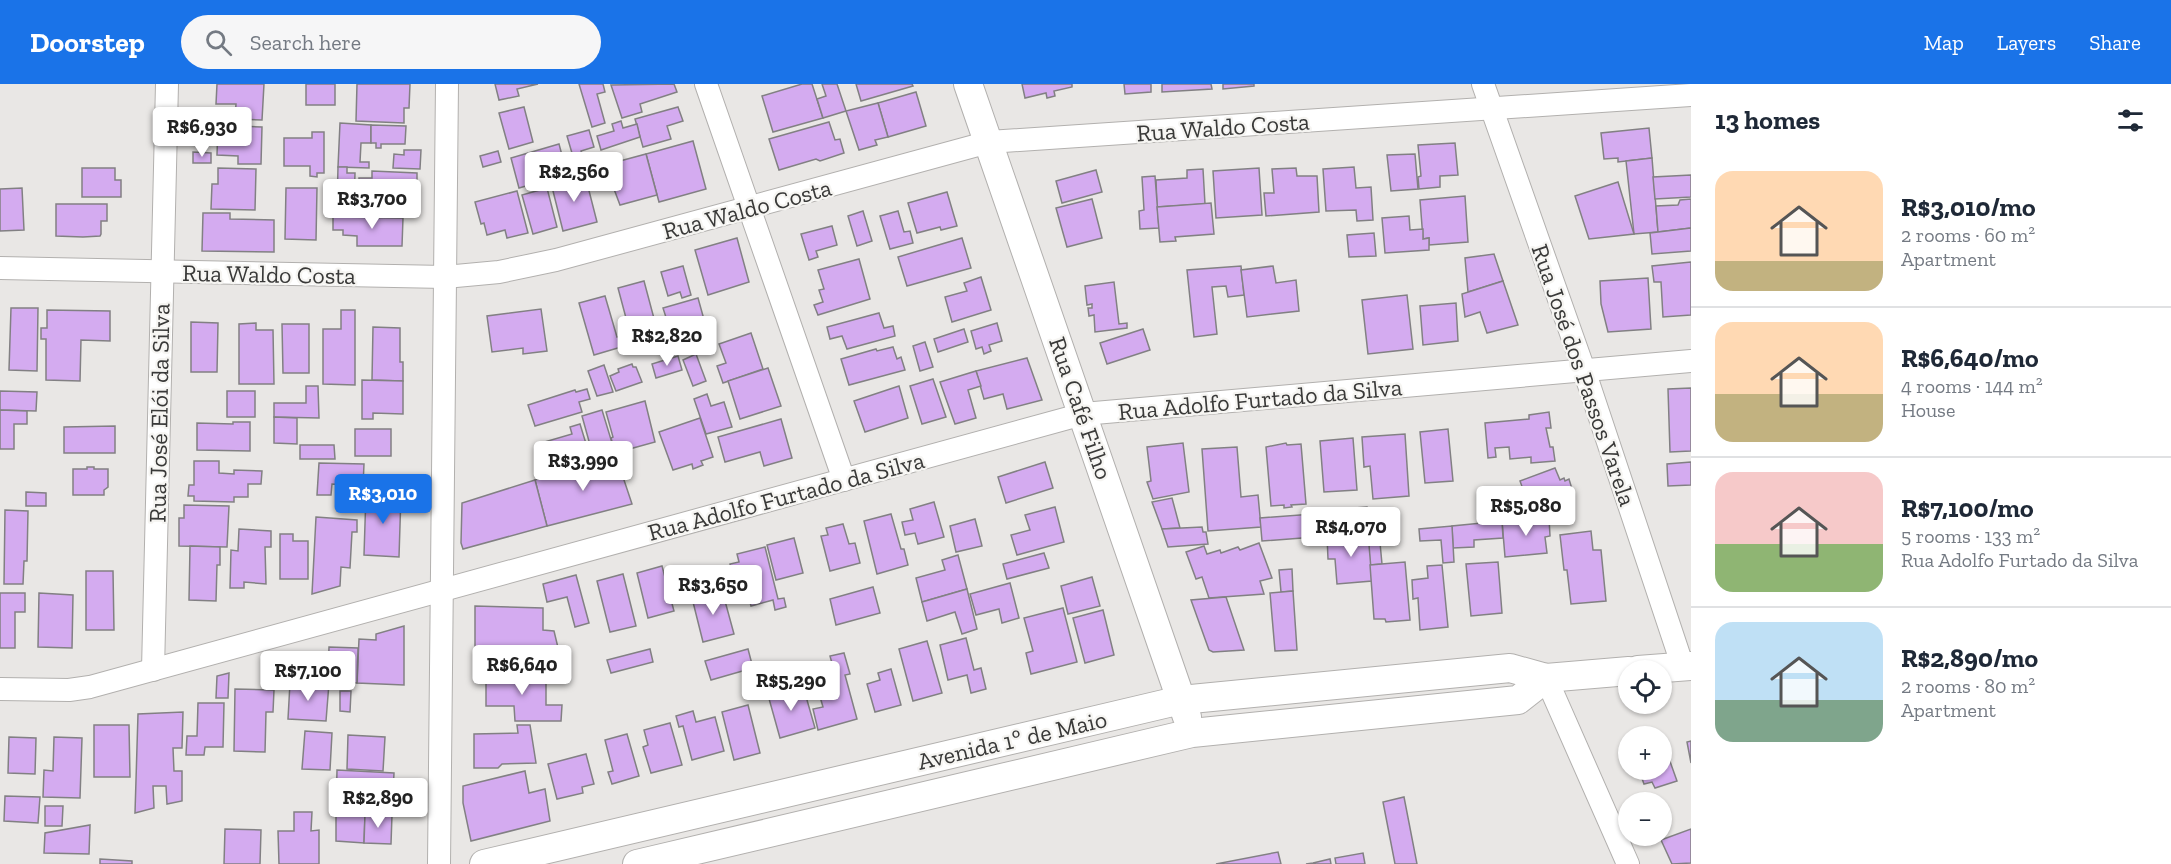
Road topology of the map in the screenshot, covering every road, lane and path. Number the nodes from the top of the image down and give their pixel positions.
1 (167, 84) edge
2 (447, 84) edge
3 (706, 84) edge
4 (968, 84) edge
5 (1483, 84) edge
6 (1691, 95) edge
7 (1492, 109) junction
8 (988, 142) junction
9 (749, 209) junction
10 (0, 268) edge
11 (163, 272) junction
12 (446, 277) junction
13 (1691, 361) edge
14 (1584, 370) junction
15 (1083, 414) junction
16 (844, 480) junction
17 (442, 590) junction
18 (1687, 666) edge
19 (1672, 667) edge
20 (153, 670) junction
21 (1618, 672) edge
22 (1546, 678) junction
23 (0, 688) edge
24 (1181, 700) junction
25 (1192, 733) junction
26 (439, 864) edge
27 (484, 864) edge
28 (637, 864) edge
29 (1628, 864) edge

1 - 11 street, Rua José Elói da Silva
2 - 12 street
3 - 9 street
4 - 8 street, Rua Café Filho
5 - 7 street, Rua José dos Passos Varela
6 - 7 street, Rua Waldo Costa
7 - 8 street, Rua Waldo Costa
7 - 14 street, Rua José dos Passos Varela
8 - 9 street, Rua Waldo Costa
8 - 15 street, Rua Café Filho
9 - 12 street, Rua Waldo Costa
9 - 16 street
10 - 11 street, Rua Waldo Costa
11 - 12 street, Rua Waldo Costa
11 - 20 street, Rua José Elói da Silva
12 - 17 street
13 - 14 street, Rua Adolfo Furtado da Silva
14 - 15 street, Rua Adolfo Furtado da Silva
14 - 18 street, Rua José dos Passos Varela
15 - 16 street, Rua Adolfo Furtado da Silva
15 - 24 street, Rua Café Filho
16 - 17 street, Rua Adolfo Furtado da Silva
17 - 20 street, Rua Adolfo Furtado da Silva
17 - 26 street
18 - 19 street
20 - 23 street, Rua Adolfo Furtado da Silva
21 - 22 street, Avenida 1º de Maio
22 - 24 street, Avenida 1º de Maio
22 - 25 street, Avenida 1º de Maio
22 - 29 street
24 - 25 street, Rua Café Filho
24 - 27 street, Avenida 1º de Maio
25 - 28 street, Avenida 1º de Maio

